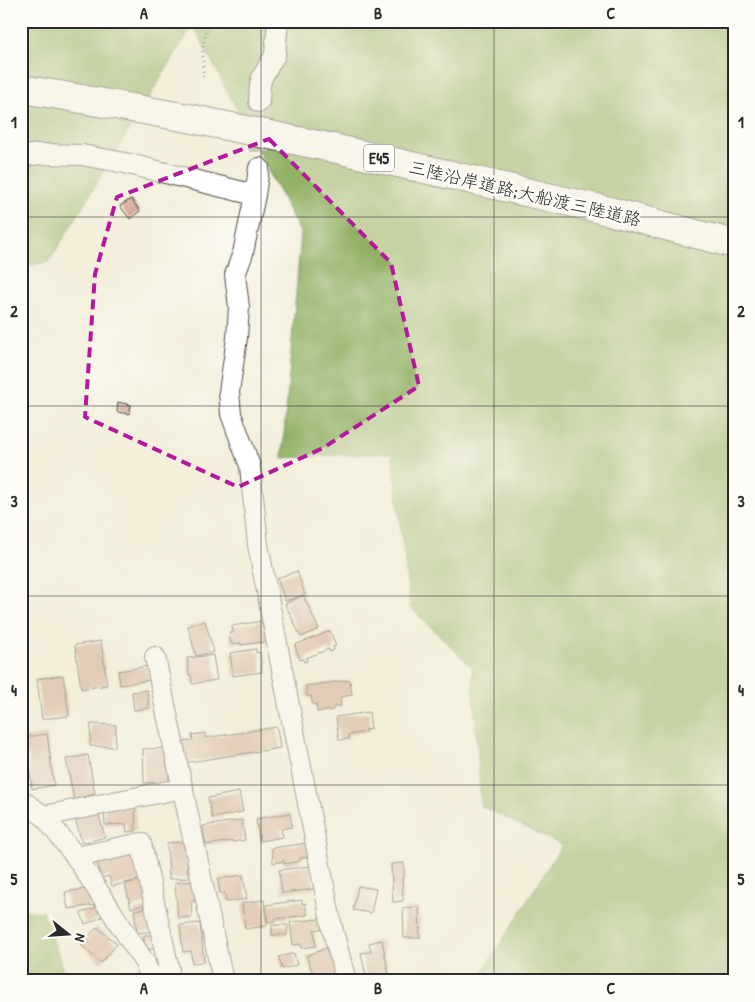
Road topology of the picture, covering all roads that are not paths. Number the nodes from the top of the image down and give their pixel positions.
1 (278, 21) edge
2 (21, 89) edge
3 (258, 102) tunnel mouth
4 (21, 156) edge
5 (259, 168) tunnel mouth
6 (255, 195) junction
7 (734, 244) edge
8 (155, 657) dead end
9 (183, 788) junction
10 (21, 800) edge
11 (44, 816) junction
12 (76, 857) junction
13 (152, 981) edge
14 (159, 981) edge
15 (223, 981) edge
16 (346, 981) edge

1 - 3 street
2 - 7 highway, 三陸沿岸道路;大船渡三陸道路 / E45
4 - 6 street
5 - 6 street
6 - 16 street
8 - 9 street
9 - 11 street
9 - 15 street
10 - 11 street
11 - 12 street
12 - 13 street
12 - 14 street

